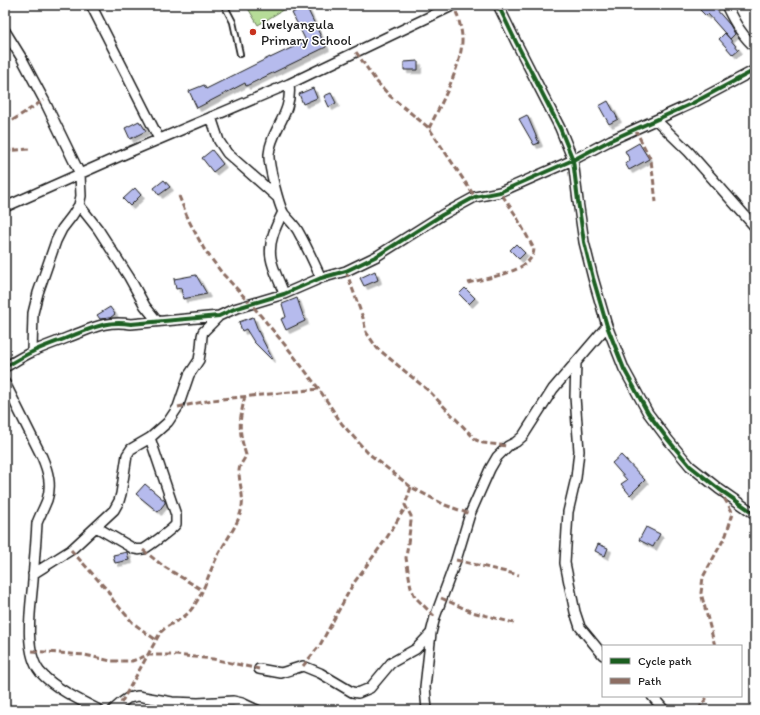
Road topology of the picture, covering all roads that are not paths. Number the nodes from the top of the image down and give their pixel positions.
1 (91, 5) edge
2 (224, 5) edge
3 (454, 5) edge
4 (498, 5) edge
5 (726, 5) edge
6 (5, 31) edge
7 (755, 47) edge
8 (240, 54) dead end
9 (755, 70) edge
10 (289, 84) junction
11 (211, 117) junction
12 (656, 120) junction
13 (159, 139) junction
14 (573, 160) junction
15 (80, 174) junction
16 (277, 197) junction
17 (79, 205) junction
18 (5, 207) edge
19 (283, 212) junction
20 (755, 227) edge
21 (321, 278) junction
22 (284, 294) junction
23 (219, 316) junction
24 (157, 321) junction
25 (607, 326) junction
26 (32, 351) junction
27 (576, 362) junction
28 (5, 367) edge
29 (5, 383) edge
30 (150, 438) junction
31 (755, 514) edge
32 (96, 527) junction
33 (34, 574) junction
34 (431, 633) junction
35 (602, 654) edge
36 (259, 669) dead end
37 (653, 697) edge
38 (99, 710) edge
39 (113, 710) edge
40 (257, 710) edge
41 (427, 710) edge
42 (664, 710) edge

1 - 13 street
2 - 8 lane
3 - 10 street
4 - 14 street
5 - 7 street
6 - 15 street
9 - 12 street
10 - 11 street
10 - 16 street
11 - 13 street
11 - 16 street
12 - 14 street
12 - 20 street
13 - 15 street
14 - 21 street
14 - 25 street
15 - 17 street
15 - 18 street
16 - 19 street
17 - 24 street
17 - 26 street
19 - 21 street
19 - 22 street
21 - 22 street
22 - 23 street
23 - 24 street
23 - 30 street
24 - 26 street
25 - 27 street
25 - 31 street
26 - 28 street
27 - 34 street
27 - 35 street
29 - 33 street
30 - 32 street
30 - 32 street
32 - 33 street
33 - 38 street
34 - 36 street
34 - 41 street
37 - 42 street
39 - 40 street

